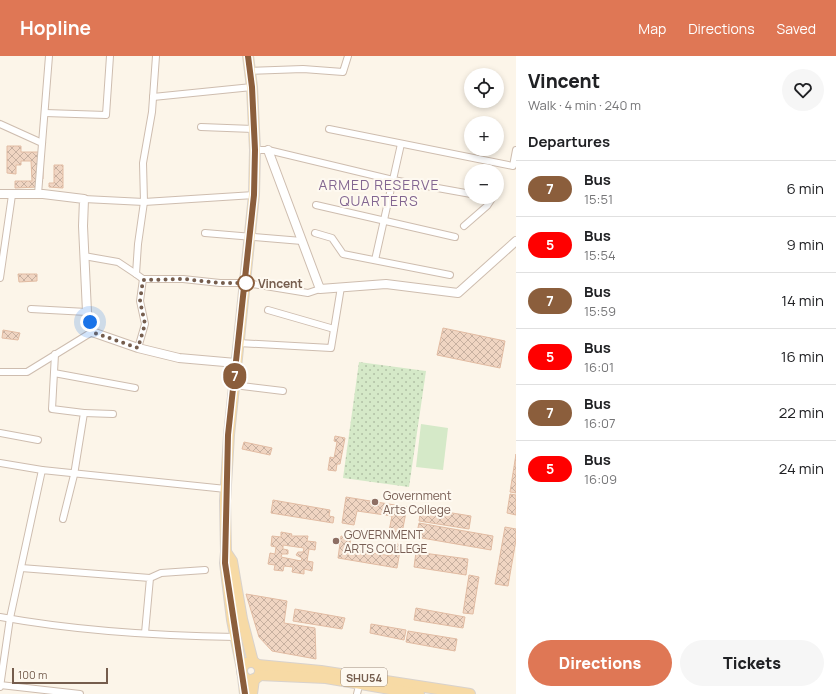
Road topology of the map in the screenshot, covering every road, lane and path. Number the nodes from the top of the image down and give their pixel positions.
1 (49, 56) edge
2 (110, 56) edge
3 (156, 56) edge
4 (248, 56) edge
5 (348, 56) edge
6 (250, 71) junction
7 (252, 87) junction
8 (153, 97) junction
9 (45, 113) junction
10 (0, 124) edge
11 (201, 128) dead end
12 (253, 129) junction
13 (329, 129) dead end
14 (42, 142) junction
15 (401, 144) junction
16 (255, 150) junction
17 (268, 150) junction
18 (516, 150) edge
19 (393, 180) junction
20 (464, 193) edge
21 (0, 194) edge
22 (38, 194) junction
23 (12, 195) junction
24 (254, 195) junction
25 (84, 199) junction
26 (144, 202) junction
27 (488, 204) edge
28 (316, 205) dead end
29 (384, 219) junction
30 (464, 226) dead end
31 (205, 233) dead end
32 (315, 233) dead end
33 (250, 236) junction
34 (455, 237) dead end
35 (516, 240) edge
36 (302, 241) junction
37 (84, 256) junction
38 (375, 260) junction
39 (136, 274) junction
40 (450, 275) dead end
41 (0, 278) edge
42 (143, 280) junction
43 (246, 283) junction
44 (341, 287) junction
45 (320, 289) junction
46 (31, 309) dead end
47 (268, 310) dead end
48 (87, 312) junction
49 (334, 329) junction
50 (92, 332) junction
51 (238, 344) junction
52 (138, 348) junction
53 (55, 354) junction
54 (236, 363) junction
55 (0, 372) edge
56 (54, 373) junction
57 (234, 385) junction
58 (135, 388) dead end
59 (283, 391) dead end
60 (84, 413) junction
61 (113, 414) dead end
62 (0, 433) edge
63 (38, 440) dead end
64 (0, 463) edge
65 (42, 470) junction
66 (74, 475) junction
67 (226, 489) junction
68 (63, 519) dead end
69 (226, 552) junction
70 (21, 568) junction
71 (205, 570) dead end
72 (150, 578) junction
73 (0, 617) edge
74 (10, 618) junction
75 (145, 633) junction
76 (236, 637) junction
77 (2, 656) edge
78 (256, 670) junction
79 (243, 672) junction
80 (360, 680) junction
81 (0, 686) edge
82 (418, 692) edge
83 (80, 694) edge
84 (245, 694) edge
85 (252, 694) edge
86 (357, 694) edge
87 (470, 694) edge

1 - 9 street
2 - 9 street
3 - 8 street
4 - 6 main road
5 - 6 street
6 - 7 main road
7 - 8 street
7 - 12 main road
8 - 26 street
9 - 14 street
10 - 14 street
11 - 12 street
12 - 16 main road
13 - 15 street
14 - 22 street
15 - 18 street
15 - 19 street
16 - 17 street
16 - 24 main road
17 - 19 street
17 - 36 street
19 - 20 street
19 - 29 street
21 - 23 street
22 - 23 street
22 - 25 street
23 - 41 street
24 - 26 street
24 - 33 main road
25 - 26 street
25 - 37 street
26 - 39 street
27 - 30 street
28 - 29 street
29 - 34 street
29 - 38 street
31 - 33 street
32 - 38 street
33 - 36 street
33 - 43 main road
35 - 44 street
36 - 45 street
37 - 39 street
37 - 48 street
38 - 40 street
39 - 42 street
42 - 43 street
42 - 52 street
43 - 45 street
43 - 51 main road
44 - 45 street
44 - 49 street
46 - 48 street
47 - 49 street
48 - 50 street
49 - 51 street
50 - 52 street
50 - 53 street
51 - 54 main road
52 - 54 street
53 - 55 street
53 - 56 street
54 - 57 main road
56 - 58 street
56 - 60 street
57 - 59 street
57 - 67 main road
60 - 61 street
60 - 66 street
62 - 63 street
64 - 65 street
65 - 66 street
65 - 70 street
66 - 67 street
66 - 68 street
67 - 69 main road
69 - 76 main road
69 - 78 main road
70 - 72 street
70 - 74 street
71 - 72 street
72 - 75 street
73 - 74 street
74 - 75 street
74 - 77 street
75 - 76 street
76 - 79 main road
77 - 81 street
78 - 79 main road
78 - 79 main road
78 - 80 main road, SHU54
78 - 85 main road
79 - 84 main road
80 - 82 main road, SHU54
80 - 86 street
81 - 83 street
82 - 87 main road, SHU54

